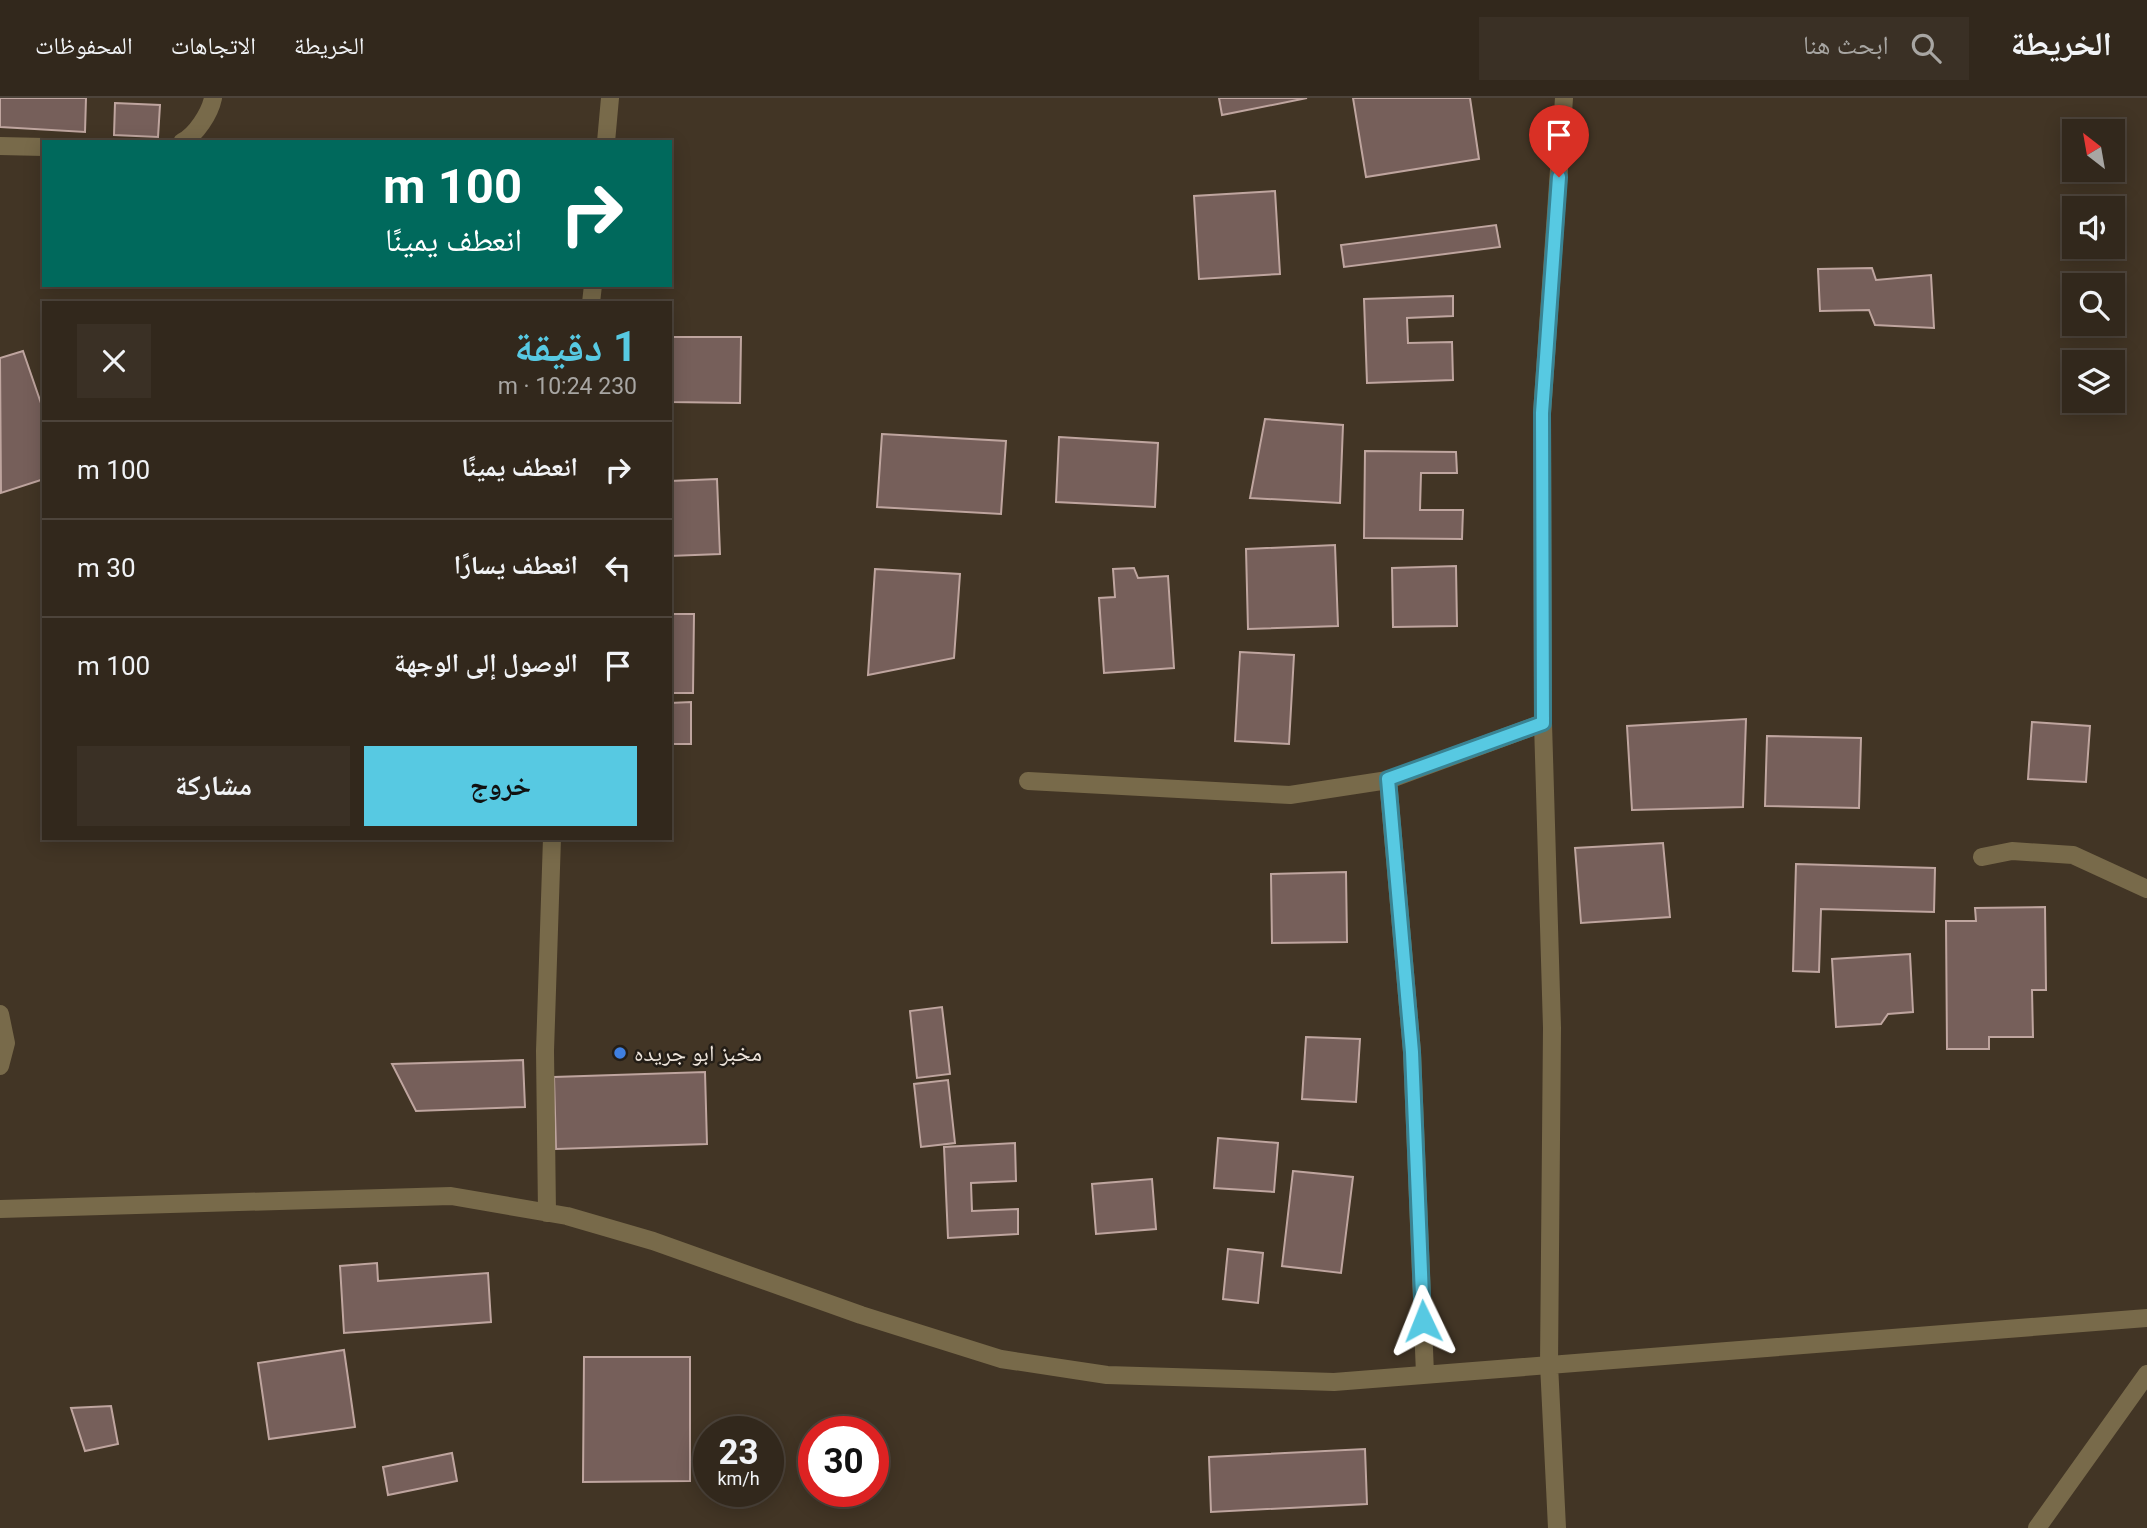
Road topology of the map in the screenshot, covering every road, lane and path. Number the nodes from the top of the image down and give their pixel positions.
1 (213, 98) edge
2 (610, 98) edge
3 (1564, 98) edge
4 (186, 140) edge
5 (606, 140) edge
6 (0, 146) edge
7 (42, 148) edge
8 (1543, 723) junction
9 (1388, 779) junction
10 (1028, 781) dead end
11 (552, 840) edge
12 (1982, 857) dead end
13 (2147, 889) edge
14 (0, 1014) edge
15 (0, 1066) edge
16 (0, 1209) edge
17 (547, 1213) junction
18 (2147, 1318) edge
19 (1549, 1364) junction
20 (1425, 1374) junction
21 (2147, 1374) edge
22 (1557, 1528) edge
23 (2037, 1528) edge

1 - 4 street
2 - 5 street
3 - 8 street
6 - 7 street
8 - 9 street
8 - 19 street
9 - 10 street
9 - 20 street
11 - 17 street
12 - 13 street
14 - 15 street
16 - 17 street
17 - 20 street
18 - 19 street
19 - 20 street
19 - 22 street
21 - 23 street

